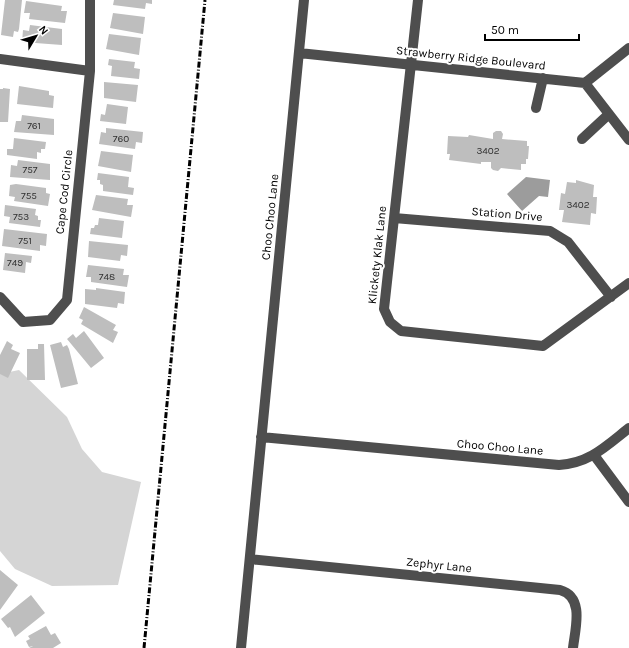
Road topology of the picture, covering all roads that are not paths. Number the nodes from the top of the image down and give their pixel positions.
1 (90, 0) edge
2 (304, 0) edge
3 (418, 0) edge
4 (629, 48) edge
5 (299, 53) junction
6 (0, 59) edge
7 (412, 66) junction
8 (90, 71) junction
9 (542, 78) junction
10 (585, 83) junction
11 (536, 108) dead end
12 (609, 114) junction
13 (582, 139) dead end
14 (629, 140) edge
15 (394, 218) junction
16 (629, 283) edge
17 (0, 297) edge
18 (611, 297) junction
19 (629, 428) edge
20 (261, 437) junction
21 (594, 455) junction
22 (629, 502) edge
23 (250, 559) junction
24 (241, 648) edge
25 (573, 648) edge

1 - 8 street, Cape Cod Circle
2 - 5 street, Choo Choo Lane
3 - 7 street, Klickety Klak Lane
4 - 10 street
5 - 7 street, Strawberry Ridge Boulevard
5 - 20 street, Choo Choo Lane
6 - 8 street
7 - 9 street, Strawberry Ridge Boulevard
7 - 15 street, Klickety Klak Lane
8 - 17 street, Cape Cod Circle
9 - 10 street, Strawberry Ridge Boulevard
9 - 11 street
10 - 12 street
12 - 13 street
12 - 14 street
15 - 18 street, Station Drive
15 - 18 street, Klickety Klak Lane
16 - 18 street, Klickety Klak Lane
19 - 21 street, Choo Choo Lane
20 - 21 street, Choo Choo Lane
20 - 23 street, Choo Choo Lane
21 - 22 street
23 - 24 street, Choo Choo Lane
23 - 25 street, Zephyr Lane

